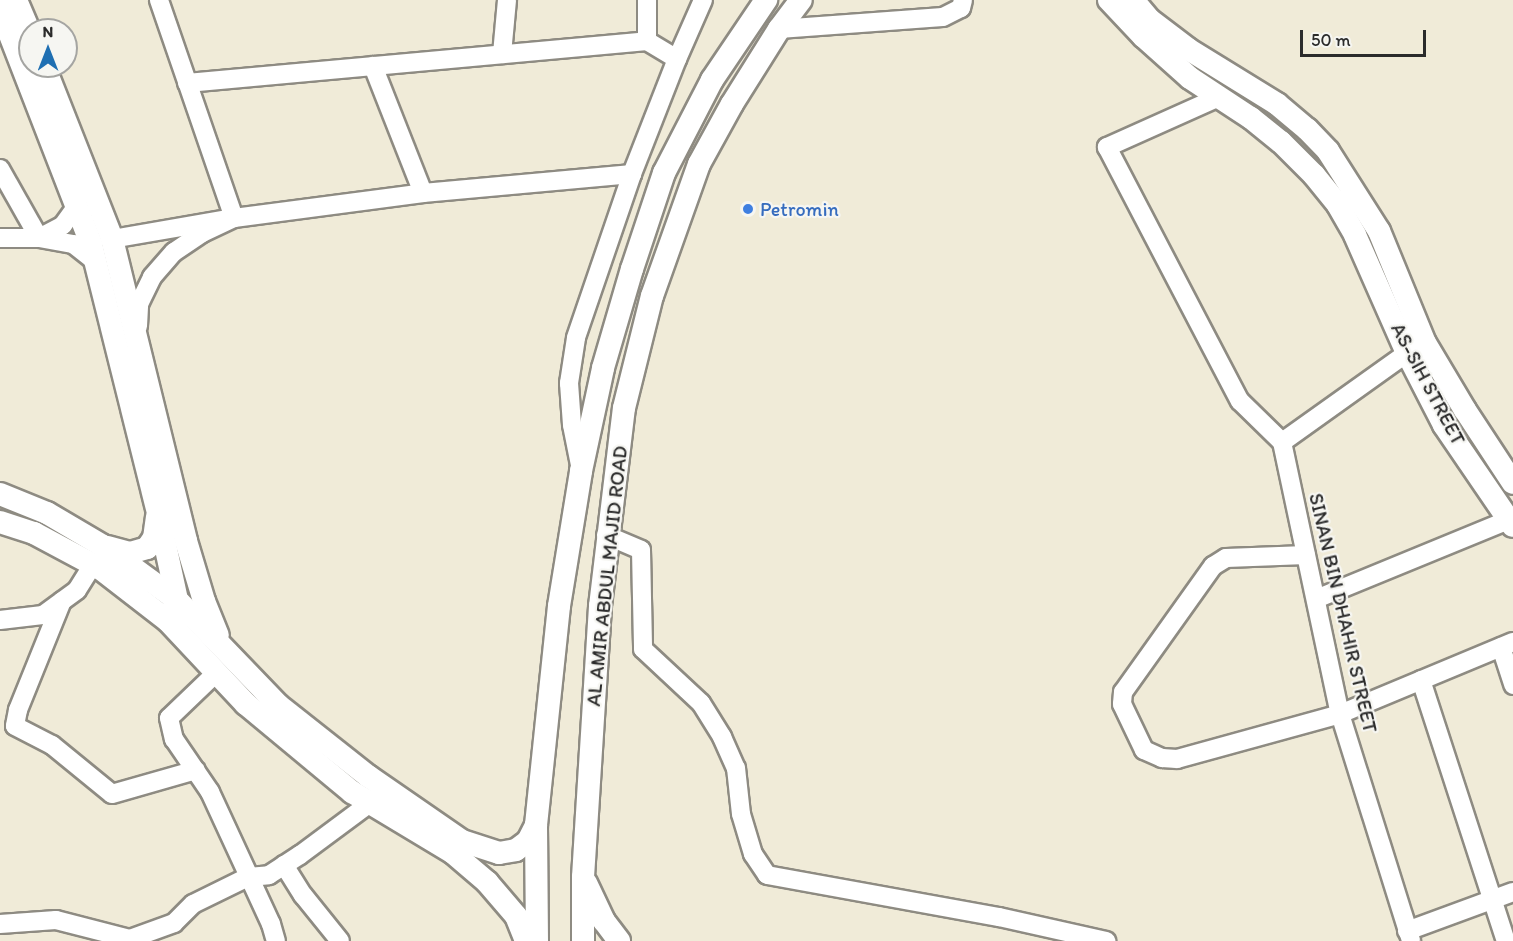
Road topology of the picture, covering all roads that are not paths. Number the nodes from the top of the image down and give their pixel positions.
1 (16, 0) edge
2 (159, 0) edge
3 (507, 0) edge
4 (647, 0) edge
5 (704, 0) edge
6 (766, 0) edge
7 (801, 0) edge
8 (963, 0) edge
9 (1108, 0) edge
10 (1132, 0) edge
11 (0, 9) edge
12 (24, 18) edge
13 (779, 29) junction
14 (647, 41) junction
15 (502, 54) junction
16 (677, 59) junction
17 (373, 66) junction
18 (49, 78) edge
19 (187, 83) junction
20 (1220, 97) junction
21 (0, 169) edge
22 (632, 174) junction
23 (423, 193) junction
24 (77, 206) junction
25 (234, 218) junction
26 (0, 238) edge
27 (39, 238) junction
28 (112, 239) junction
29 (96, 262) junction
30 (137, 340) junction
31 (1407, 353) junction
32 (1282, 442) junction
33 (581, 471) junction
34 (1513, 483) edge
35 (0, 494) edge
36 (158, 512) junction
37 (0, 522) edge
38 (1511, 523) edge
39 (606, 535) junction
40 (98, 555) junction
41 (1306, 555) junction
42 (1316, 599) junction
43 (177, 600) junction
44 (62, 601) junction
45 (0, 620) edge
46 (168, 621) junction
47 (1507, 644) edge
48 (224, 647) junction
49 (216, 673) junction
50 (1421, 680) junction
51 (1513, 685) edge
52 (1340, 714) junction
53 (196, 771) junction
54 (370, 803) junction
55 (536, 825) junction
56 (284, 865) junction
57 (248, 877) junction
58 (583, 877) junction
59 (1513, 892) edge
60 (1493, 899) junction
61 (0, 924) edge
62 (150, 936) edge
63 (1409, 936) edge
64 (276, 941) edge
65 (340, 941) edge
66 (526, 941) edge
67 (537, 941) edge
68 (583, 941) edge
69 (620, 941) edge
70 (1106, 941) edge
71 (1506, 941) edge

1 - 12 main road
2 - 19 street
3 - 15 street
4 - 14 street
5 - 16 street
6 - 33 main road, AL AMIR ABDUL MAJID ROAD
7 - 13 main road, AL AMIR ABDUL MAJID ROAD
8 - 13 street
9 - 20 main road, AS-SIH STREET
10 - 34 main road, AS-SIH STREET
11 - 24 main road
13 - 39 main road, AL AMIR ABDUL MAJID ROAD
14 - 15 street
14 - 16 street
15 - 17 street
16 - 22 street
17 - 19 street
17 - 23 street
18 - 28 main road
19 - 25 street
20 - 31 main road, AS-SIH STREET
20 - 32 street
21 - 27 street
22 - 23 street
22 - 33 street
23 - 25 street
24 - 27 street
24 - 29 main road
25 - 28 street
25 - 30 street
26 - 27 street
27 - 29 street
28 - 30 main road
29 - 36 main road
30 - 48 main road
31 - 32 street
31 - 38 main road, AS-SIH STREET
32 - 41 street, SINAN BIN DHAHIR STREET
33 - 55 main road, AL AMIR ABDUL MAJID ROAD
35 - 40 main road
36 - 40 main road
36 - 43 main road
37 - 40 main road
38 - 42 street
39 - 58 main road, AL AMIR ABDUL MAJID ROAD
39 - 70 street
40 - 43 main road
40 - 44 street
40 - 46 main road
41 - 42 street, SINAN BIN DHAHIR STREET
41 - 52 street
42 - 52 street, SINAN BIN DHAHIR STREET
43 - 46 main road
43 - 48 main road
44 - 45 street
44 - 53 street
46 - 49 main road
47 - 50 street
47 - 51 street
48 - 55 main road
49 - 53 street
49 - 54 main road
50 - 52 street
50 - 60 street
52 - 63 street, SINAN BIN DHAHIR STREET
53 - 57 street
54 - 56 street
54 - 66 main road
55 - 67 main road, AL AMIR ABDUL MAJID ROAD
56 - 57 street
56 - 65 street
57 - 62 street
57 - 64 street
58 - 68 main road, AL AMIR ABDUL MAJID ROAD
58 - 69 main road
59 - 60 street
60 - 63 street
60 - 71 street
61 - 62 street

